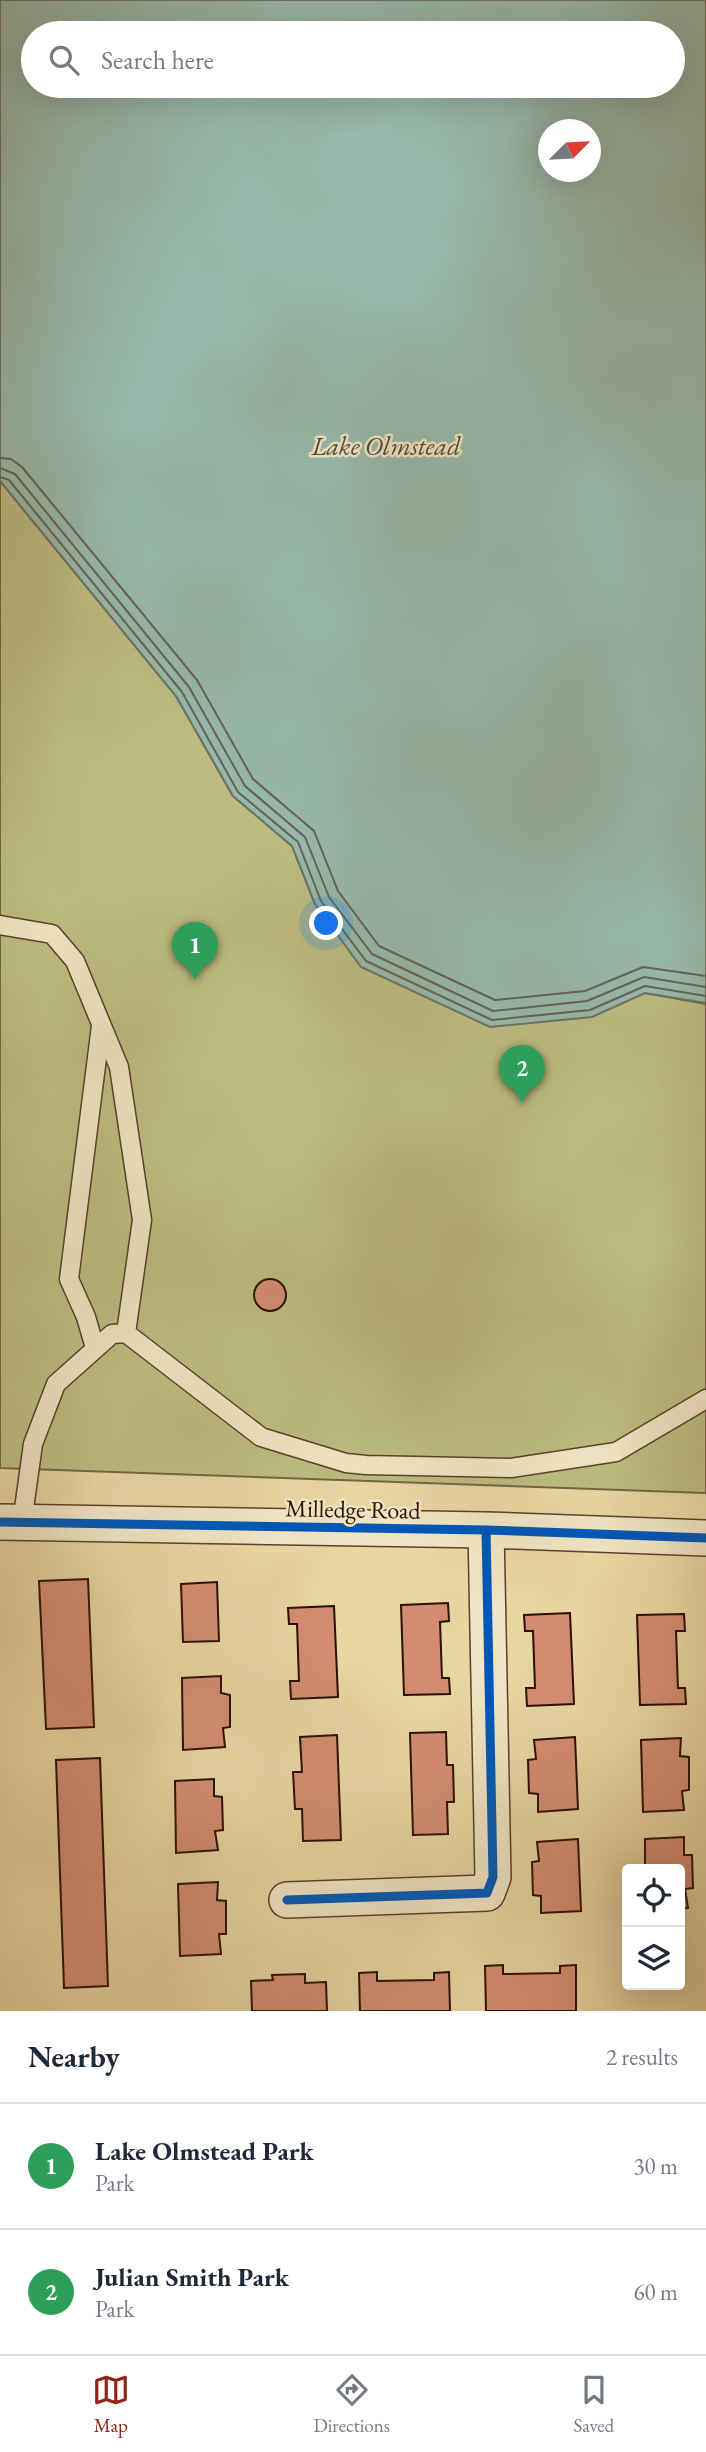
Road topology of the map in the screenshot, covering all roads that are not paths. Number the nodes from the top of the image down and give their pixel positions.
1 (0, 925) edge
2 (102, 1025) junction
3 (126, 1333) junction
4 (95, 1348) junction
5 (706, 1399) edge
6 (11, 1522) edge
7 (485, 1530) junction
8 (706, 1538) edge
9 (287, 1900) dead end

1 - 2 lane
2 - 3 lane
2 - 4 lane
3 - 4 lane
3 - 5 lane
4 - 6 lane
6 - 7 street, Milledge Road
7 - 8 street, Milledge Road
7 - 9 street

